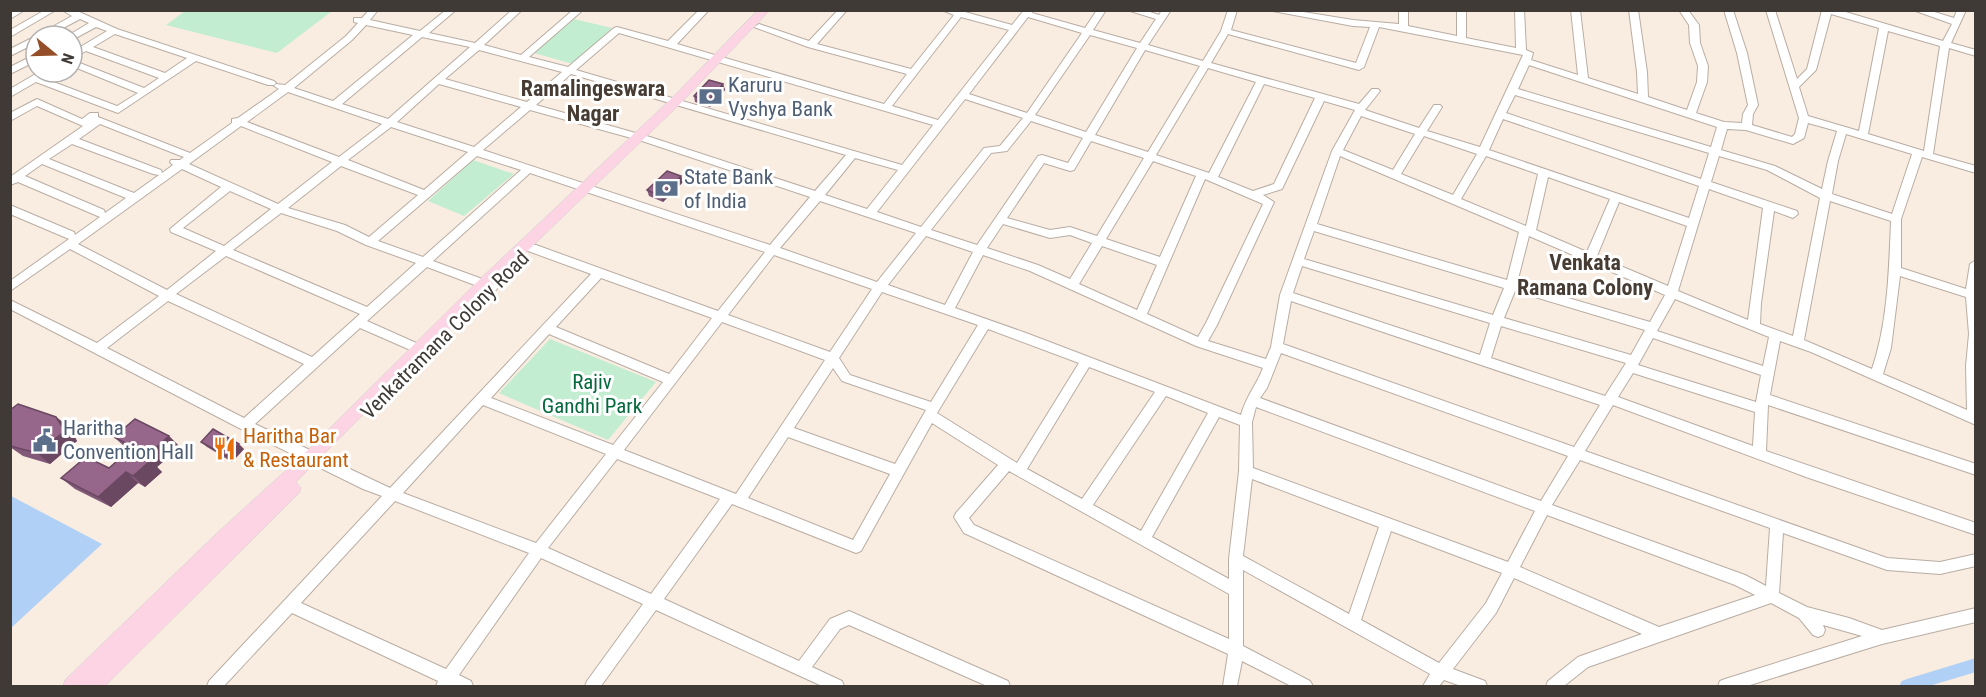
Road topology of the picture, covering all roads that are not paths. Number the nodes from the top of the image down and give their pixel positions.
1 (21, 10) edge
2 (52, 10) edge
3 (66, 10) edge
4 (93, 10) edge
5 (374, 10) edge
6 (452, 10) edge
7 (519, 10) edge
8 (579, 10) edge
9 (705, 10) edge
10 (765, 10) edge
11 (774, 10) edge
12 (843, 10) edge
13 (946, 10) edge
14 (1102, 10) edge
15 (1131, 10) edge
16 (1233, 10) edge
17 (1271, 10) edge
18 (1404, 10) edge
19 (1462, 10) edge
20 (1519, 10) edge
21 (1575, 10) edge
22 (1634, 10) edge
23 (1683, 10) edge
24 (1728, 10) edge
25 (1770, 10) edge
26 (1917, 10) edge
27 (1962, 10) edge
28 (1832, 11) edge
29 (961, 12) edge
30 (1028, 12) edge
31 (1165, 14) edge
32 (1325, 15) edge
33 (10, 16) edge
34 (81, 17) junction
35 (362, 17) edge
36 (1956, 22) junction
37 (66, 24) edge
38 (96, 24) junction
39 (1376, 24) junction
40 (759, 27) junction
41 (1403, 27) junction
42 (1884, 27) junction
43 (1015, 29) junction
44 (84, 30) edge
45 (1088, 30) junction
46 (114, 31) junction
47 (1226, 31) junction
48 (10, 34) edge
49 (421, 34) junction
50 (1461, 39) junction
51 (1945, 44) junction
52 (24, 45) edge
53 (670, 45) junction
54 (811, 45) junction
55 (1143, 45) junction
56 (476, 46) junction
57 (86, 48) joint
58 (10, 53) edge
59 (1976, 53) edge
60 (1524, 56) junction
61 (194, 58) junction
62 (523, 58) junction
63 (722, 59) junction
64 (24, 63) edge
65 (1206, 63) junction
66 (84, 68) edge
67 (10, 71) edge
68 (570, 71) junction
69 (914, 73) junction
70 (166, 77) junction
71 (1262, 79) junction
72 (1583, 79) junction
73 (436, 80) junction
74 (27, 84) edge
75 (49, 84) edge
76 (279, 86) junction
77 (1795, 86) junction
78 (1375, 91) dead end
79 (1512, 91) junction
80 (145, 92) junction
81 (10, 94) edge
82 (963, 95) junction
83 (1321, 96) junction
84 (1643, 98) junction
85 (680, 102) junction
86 (334, 105) junction
87 (107, 106) junction
88 (527, 107) junction
89 (1437, 107) dead end
90 (886, 108) junction
91 (1360, 110) junction
92 (1691, 114) junction
93 (1500, 115) junction
94 (1029, 117) junction
95 (10, 118) edge
96 (1804, 118) junction
97 (236, 122) junction
98 (387, 124) junction
99 (941, 124) junction
100 (1723, 125) junction
101 (1747, 127) junction
102 (1843, 129) junction
103 (1421, 132) junction
104 (1863, 135) junction
105 (1090, 136) junction
106 (641, 138) junction
107 (71, 140) junction
108 (1337, 151) junction
109 (474, 152) junction
110 (1484, 152) junction
111 (1716, 152) junction
112 (854, 154) junction
113 (1923, 154) junction
114 (1150, 157) junction
115 (41, 160) junction
116 (179, 160) junction
117 (339, 162) junction
118 (905, 169) junction
119 (527, 170) junction
120 (1976, 170) edge
121 (157, 172) junction
122 (1544, 172) junction
123 (1207, 176) junction
124 (1395, 176) junction
125 (14, 179) edge
126 (1706, 185) junction
127 (228, 187) junction
128 (588, 189) junction
129 (425, 194) junction
130 (1253, 195) junction
131 (130, 196) junction
132 (818, 196) junction
133 (1826, 196) junction
134 (1616, 197) junction
135 (1455, 201) junction
136 (1769, 206) junction
137 (10, 209) edge
138 (280, 209) junction
139 (100, 213) junction
140 (870, 213) junction
141 (1793, 214) dead end
142 (1896, 219) junction
143 (1001, 220) junction
144 (1694, 224) junction
145 (1311, 226) junction
146 (924, 231) junction
147 (1527, 231) junction
148 (70, 240) junction
149 (1100, 241) junction
150 (370, 242) junction
151 (532, 248) junction
152 (225, 250) junction
153 (772, 250) junction
154 (980, 250) junction
155 (1591, 257) junction
156 (1298, 261) junction
157 (425, 262) junction
158 (1164, 262) junction
159 (1976, 264) edge
160 (1895, 270) junction
161 (600, 272) junction
162 (10, 277) edge
163 (488, 285) junction
164 (1072, 286) junction
165 (1511, 286) junction
166 (10, 287) edge
167 (879, 288) junction
168 (1672, 294) junction
169 (167, 295) junction
170 (1286, 295) junction
171 (1973, 295) edge
172 (10, 304) edge
173 (948, 311) junction
174 (369, 313) junction
175 (1140, 316) junction
176 (719, 317) junction
177 (1497, 320) junction
178 (358, 322) junction
179 (985, 324) junction
180 (1754, 326) junction
181 (549, 329) junction
182 (1651, 331) junction
183 (1776, 334) junction
184 (1200, 342) junction
185 (1798, 342) junction
186 (1277, 347) junction
187 (98, 349) junction
188 (420, 349) junction
189 (833, 358) junction
190 (1086, 361) junction
191 (1484, 361) junction
192 (313, 363) junction
193 (1632, 364) junction
194 (1269, 365) junction
195 (1768, 372) junction
196 (1876, 376) junction
197 (671, 380) junction
198 (1162, 390) junction
199 (483, 400) junction
200 (1251, 400) junction
201 (1609, 401) junction
202 (1762, 403) junction
203 (1216, 411) junction
204 (932, 412) junction
205 (1974, 419) edge
206 (1246, 422) junction
207 (245, 425) junction
208 (785, 430) junction
209 (614, 452) junction
210 (1576, 453) junction
211 (1759, 453) junction
212 (315, 460) junction
213 (1013, 468) junction
214 (1976, 470) edge
215 (898, 471) junction
216 (1246, 471) junction
217 (392, 494) junction
218 (734, 499) junction
219 (1084, 507) junction
220 (1544, 507) junction
221 (1387, 524) junction
222 (1776, 525) junction
223 (1976, 529) edge
224 (1143, 540) junction
225 (538, 551) junction
226 (1236, 559) junction
227 (1976, 560) edge
228 (1511, 570) junction
229 (1234, 590) junction
230 (1772, 596) junction
231 (654, 603) junction
232 (290, 605) junction
233 (1804, 613) junction
234 (1976, 615) edge
235 (1353, 623) junction
236 (1818, 630) dead end
237 (1659, 634) junction
238 (1882, 637) junction
239 (1236, 650) junction
240 (801, 670) junction
241 (1442, 672) junction
242 (446, 683) edge
243 (594, 686) edge
244 (72, 687) edge
245 (92, 687) edge
246 (214, 687) edge
247 (466, 687) edge
248 (837, 687) edge
249 (1003, 687) edge
250 (1230, 687) edge
251 (1305, 687) edge
252 (1430, 687) edge
253 (1480, 687) edge
254 (1553, 687) edge
255 (1725, 687) edge

1 - 33 street
2 - 48 street
3 - 34 street
4 - 34 street
5 - 35 street
6 - 49 street
7 - 56 street
8 - 62 street
9 - 53 street
10 - 63 main road
11 - 40 main road
12 - 54 street
13 - 29 street
14 - 45 street
15 - 31 street
16 - 47 street
17 - 32 street
18 - 41 street
19 - 50 street
20 - 60 street
21 - 72 street
22 - 84 street
23 - 92 street
24 - 101 street
25 - 77 street
26 - 36 street
27 - 36 street
28 - 42 street
28 - 77 street
29 - 43 street
29 - 69 street
30 - 43 street
30 - 45 street
31 - 55 street
32 - 39 street
34 - 37 street
34 - 38 street
35 - 49 street
35 - 76 street
36 - 51 street
38 - 44 street
38 - 46 street
39 - 41 street
39 - 47 street
40 - 54 street
40 - 63 main road
41 - 50 street
42 - 51 street
42 - 104 street
43 - 82 street
45 - 55 street
45 - 94 street
46 - 57 street
46 - 61 street
47 - 65 street
49 - 56 street
49 - 86 street
50 - 60 street
51 - 59 street
51 - 113 street
52 - 58 street
53 - 63 street
53 - 68 street
54 - 69 street
55 - 65 street
55 - 105 street
56 - 62 street
56 - 73 street
57 - 70 street
60 - 72 street
60 - 79 street
61 - 70 street
61 - 76 street
62 - 68 street
63 - 85 main road
63 - 90 street
64 - 67 street
65 - 71 street
65 - 114 street
66 - 80 street
68 - 85 street
68 - 88 street
69 - 90 street
70 - 80 street
71 - 83 street
71 - 123 street
72 - 84 street
73 - 88 street
73 - 98 street
74 - 81 street
75 - 87 street
76 - 86 street
76 - 97 street
77 - 96 street
78 - 91 street
79 - 93 street
79 - 111 street
80 - 87 street
82 - 94 street
82 - 99 street
83 - 91 street
83 - 130 street
84 - 92 street
85 - 106 main road
85 - 112 street
86 - 98 street
87 - 95 street
88 - 106 street
88 - 109 street
89 - 103 street
90 - 99 street
91 - 103 street
91 - 108 street
92 - 100 street
93 - 110 street
93 - 126 street
94 - 105 street
94 - 146 street
96 - 101 street
96 - 102 street
97 - 116 street
97 - 117 street
98 - 109 street
98 - 117 street
99 - 118 street
100 - 101 street
100 - 111 street
102 - 104 street
102 - 133 street
103 - 110 street
103 - 124 street
104 - 113 street
105 - 114 street
105 - 143 street
106 - 128 main road
106 - 132 street
107 - 115 street
107 - 116 street
107 - 121 street
108 - 124 street
108 - 145 street
109 - 119 street
109 - 129 street
110 - 122 street
110 - 135 street
111 - 126 street
111 - 133 street
112 - 118 street
112 - 132 street
113 - 120 street
113 - 142 street
114 - 123 street
114 - 149 street
115 - 125 street
115 - 131 street
116 - 121 street
116 - 127 street
116 - 131 street
117 - 129 street
117 - 138 street
118 - 140 street
119 - 128 street
119 - 157 street
121 - 131 street
122 - 134 street
122 - 147 street
123 - 130 street
123 - 158 street
124 - 135 street
125 - 139 street
126 - 136 street
126 - 144 street
127 - 138 street
127 - 152 street
128 - 151 main road, Venkatramana Colony Road
128 - 153 street
128 - 163 main road
129 - 150 street
130 - 184 street
131 - 139 street
131 - 148 street
132 - 140 street
132 - 153 street
133 - 142 street
133 - 185 street
134 - 144 street
134 - 155 street
135 - 147 street
136 - 141 street
136 - 180 street
137 - 148 street
138 - 150 street
138 - 152 street
139 - 148 street
140 - 146 street
142 - 160 street
143 - 149 street
143 - 154 street
144 - 168 street
145 - 156 street
145 - 165 street
146 - 154 street
146 - 167 street
147 - 155 street
147 - 165 street
148 - 162 street
148 - 166 street
148 - 169 street
149 - 158 street
149 - 164 street
150 - 157 street
151 - 161 street
151 - 163 main road, Venkatramana Colony Road
152 - 169 street
152 - 174 street
153 - 167 street
153 - 176 street
154 - 164 street
154 - 173 street
155 - 168 street
156 - 170 street
156 - 177 street
157 - 163 street
157 - 174 street
158 - 175 street
159 - 171 street
160 - 171 street
160 - 196 street
161 - 176 street
161 - 181 street
163 - 188 main road
163 - 212 main road, Venkatramana Colony Road
164 - 175 street
165 - 177 street
165 - 182 street
167 - 173 street
167 - 189 street
168 - 180 street
168 - 182 street
169 - 187 street
169 - 192 street
170 - 186 street
170 - 191 street
171 - 205 street
172 - 187 street
173 - 179 street
174 - 178 street
175 - 184 street
176 - 189 street
176 - 197 street
177 - 191 street
177 - 193 street
178 - 188 street
178 - 192 street
179 - 190 street
179 - 204 street
180 - 183 street
181 - 197 street
181 - 199 street
182 - 193 street
182 - 195 street
183 - 185 street
183 - 195 street
184 - 194 street
185 - 196 street
186 - 194 street
186 - 210 street
187 - 207 street
188 - 212 main road
189 - 204 street
189 - 208 street
190 - 198 street
190 - 213 street
191 - 201 street
192 - 207 street
193 - 201 street
193 - 202 street
194 - 200 street
195 - 202 street
196 - 205 street
197 - 209 street
198 - 203 street
198 - 219 street
199 - 209 street
199 - 217 street
200 - 206 street
200 - 220 street
201 - 210 street
201 - 211 street
202 - 211 street
202 - 214 street
203 - 206 street
203 - 224 street
204 - 213 street
204 - 215 street
206 - 216 street
207 - 212 street
208 - 215 street
208 - 218 street
209 - 218 street
209 - 225 street
210 - 220 street
210 - 222 street
211 - 223 street
212 - 217 street
212 - 244 main road
212 - 245 main road, Venkatramana Colony Road
213 - 219 street
213 - 239 street
215 - 218 street
216 - 221 street
216 - 226 street
217 - 225 street
217 - 232 street
218 - 231 street
219 - 224 street
220 - 228 street
220 - 230 street
221 - 228 street
221 - 235 street
222 - 227 street
222 - 230 street
224 - 229 street
225 - 231 street
225 - 242 street
226 - 229 street
226 - 235 street
228 - 237 street
228 - 241 street
229 - 239 street
230 - 233 street
230 - 237 street
231 - 240 street
231 - 243 street
232 - 242 street
232 - 246 street
233 - 236 street
233 - 238 street
234 - 238 street
235 - 241 street
237 - 254 street
238 - 255 street
239 - 250 street
239 - 251 street
240 - 248 street
240 - 249 street
241 - 252 street
241 - 253 street
242 - 247 street

